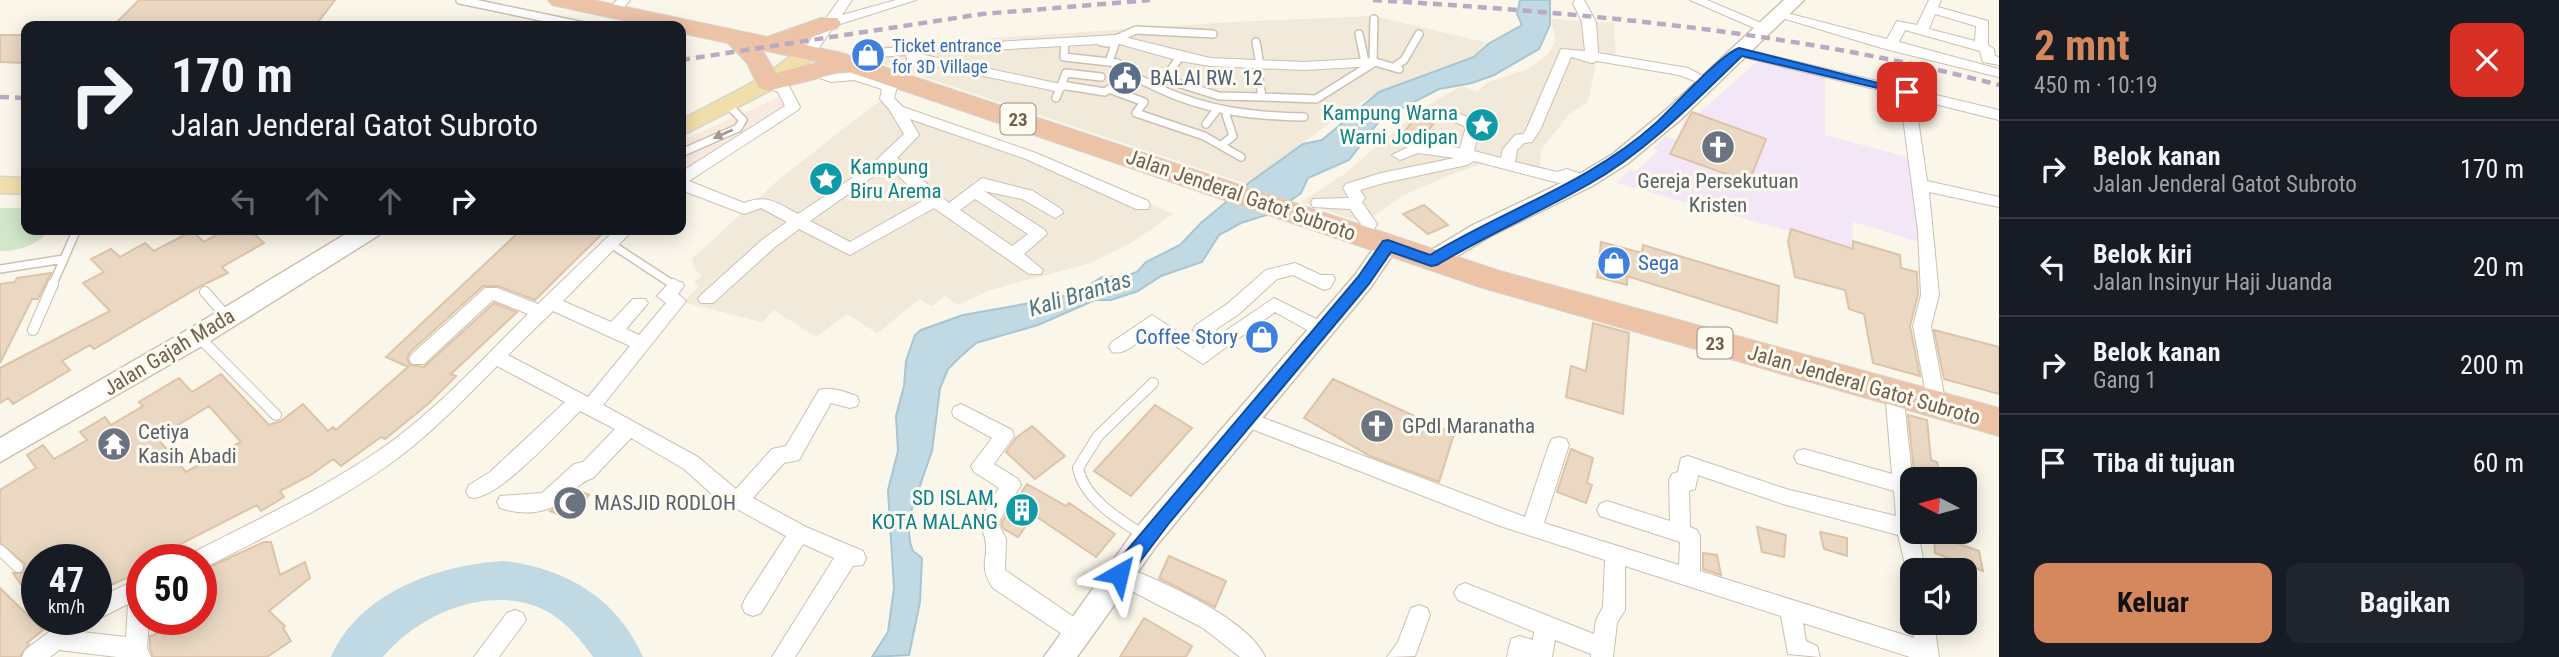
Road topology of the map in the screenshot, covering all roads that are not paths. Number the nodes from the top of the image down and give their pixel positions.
1 (460, 0) edge
2 (563, 0) edge
3 (846, 0) edge
4 (910, 0) edge
5 (1696, 0) edge
6 (1795, 0) edge
7 (1579, 4) dead end
8 (1933, 5) edge
9 (619, 6) edge
10 (1374, 19) dead end
11 (560, 21) edge
12 (647, 21) edge
13 (1772, 21) junction
14 (828, 23) junction
15 (1983, 24) junction
16 (686, 28) edge
17 (1999, 28) edge
18 (1921, 31) junction
19 (1213, 34) dead end
20 (1359, 34) dead end
21 (1419, 34) dead end
22 (735, 36) junction
23 (1116, 39) junction
24 (1092, 40) junction
25 (1065, 42) junction
26 (1256, 42) dead end
27 (771, 43) junction
28 (1890, 46) junction
29 (1981, 47) junction
30 (891, 52) junction
31 (1739, 52) junction
32 (1180, 57) junction
33 (1592, 59) junction
34 (1999, 61) edge
35 (832, 62) junction
36 (1109, 62) junction
37 (1371, 62) junction
38 (1259, 65) junction
39 (1999, 72) edge
40 (1101, 77) dead end
41 (1165, 79) junction
42 (1707, 82) junction
43 (768, 83) junction
44 (1158, 88) junction
45 (1059, 91) junction
46 (1907, 92) junction
47 (1265, 98) junction
48 (728, 105) junction
49 (898, 110) junction
50 (1216, 111) junction
51 (1226, 114) junction
52 (1999, 115) edge
53 (1273, 116) junction
54 (1304, 117) dead end
55 (1434, 118) dead end
56 (1206, 124) dead end
57 (686, 126) edge
58 (1223, 144) junction
59 (686, 151) edge
60 (1466, 153) junction
61 (1400, 155) dead end
62 (1241, 157) dead end
63 (889, 159) junction
64 (1499, 161) junction
65 (686, 179) edge
66 (1584, 181) junction
67 (686, 184) edge
68 (0, 185) edge
69 (1920, 185) junction
70 (21, 186) edge
71 (975, 192) junction
72 (1999, 202) edge
73 (1356, 203) junction
74 (942, 205) junction
75 (1142, 205) dead end
76 (1306, 207) junction
77 (801, 222) junction
78 (1033, 230) junction
79 (75, 235) edge
80 (620, 235) edge
81 (335, 240) edge
82 (1375, 240) junction
83 (611, 244) junction
84 (1013, 254) junction
85 (64, 259) junction
86 (1431, 261) junction
87 (0, 269) edge
88 (1035, 270) dead end
89 (1327, 279) dead end
90 (676, 286) joint
91 (205, 292) dead end
92 (707, 299) dead end
93 (639, 303) dead end
94 (547, 308) junction
95 (228, 317) junction
96 (33, 330) dead end
97 (1322, 330) junction
98 (614, 331) junction
99 (198, 336) junction
100 (1222, 343) junction
101 (643, 344) junction
102 (1118, 347) dead end
103 (496, 357) junction
104 (418, 359) dead end
105 (1153, 383) dead end
106 (1894, 392) junction
107 (850, 401) dead end
108 (585, 404) junction
109 (1937, 405) junction
110 (961, 412) dead end
111 (276, 415) dead end
112 (1246, 419) junction
113 (1999, 422) edge
114 (629, 428) junction
115 (1559, 445) dead end
116 (0, 451) edge
117 (1804, 457) dead end
118 (1901, 467) edge
119 (1900, 484) edge
120 (476, 491) dead end
121 (739, 500) junction
122 (507, 502) dead end
123 (1607, 510) dead end
124 (1900, 526) edge
125 (1532, 528) junction
126 (799, 533) junction
127 (1680, 533) junction
128 (1147, 537) junction
129 (0, 550) edge
130 (217, 551) edge
131 (1615, 555) junction
132 (18, 566) dead end
133 (1119, 574) junction
134 (1689, 579) junction
135 (1465, 593) dead end
136 (753, 607) dead end
137 (1791, 611) junction
138 (1419, 615) dead end
139 (515, 620) dead end
140 (1546, 627) junction
141 (1076, 631) junction
142 (60, 635) edge
143 (139, 635) edge
144 (1924, 635) edge
145 (54, 639) junction
146 (138, 653) edge
147 (1602, 653) edge
148 (1927, 655) edge
149 (33, 657) edge
150 (485, 657) edge
151 (783, 657) edge
152 (1059, 657) edge
153 (1254, 657) edge
154 (1398, 657) edge
155 (1518, 657) edge
156 (1809, 657) edge

1 - 11 lane
2 - 9 highway, 23
3 - 14 street
4 - 14 street
5 - 13 street
6 - 13 main road
7 - 33 street
8 - 15 street
8 - 18 street
9 - 12 highway, 23
10 - 37 lane
13 - 28 street
13 - 31 main road
14 - 27 highway
14 - 35 highway
15 - 17 street
15 - 29 street
16 - 22 highway, 23
18 - 28 street
18 - 29 street
19 - 23 lane
20 - 37 lane
21 - 37 lane
22 - 27 highway, 23
22 - 43 highway
23 - 24 street
23 - 32 street
24 - 25 street
24 - 36 lane
25 - 30 street
25 - 36 lane
26 - 38 lane
27 - 35 highway, 23
28 - 39 street
29 - 34 street
30 - 35 street
30 - 45 street
31 - 42 main road
31 - 46 street
32 - 38 street
32 - 41 lane
33 - 42 street
33 - 64 street
35 - 43 highway
35 - 49 street
35 - 76 highway, Jalan Jenderal Gatot Subroto / 23
36 - 44 lane
37 - 38 street
37 - 47 lane
38 - 47 lane
40 - 45 lane
41 - 44 lane
41 - 47 lane
42 - 66 main road
43 - 48 main road
43 - 65 street
44 - 50 lane
45 - 58 lane
46 - 52 street
46 - 69 street
47 - 53 lane
48 - 57 main road
48 -> 59 lane
49 - 63 street
49 - 75 street
50 - 51 lane
50 - 56 lane
51 - 53 lane
51 - 58 lane
53 - 54 lane
55 - 60 street
58 - 62 lane
60 - 61 street
60 - 64 street
63 - 74 street
63 - 77 street
64 - 66 street
64 - 73 street
66 - 86 main road
67 - 77 street
68 - 70 main road
69 - 72 street
69 - 109 street
71 - 74 street
71 - 78 street
71 - 78 street
73 - 76 street
73 - 82 street
74 - 77 street
74 - 84 street
76 - 82 highway, Jalan Jenderal Gatot Subroto / 23
77 - 92 street
78 - 84 street
79 - 85 lane
80 - 83 street
81 - 95 main road, Jalan Gajah Mada
82 - 86 highway, Jalan Jenderal Gatot Subroto / 23
82 - 97 main road
83 - 90 lane
83 - 94 street
84 - 88 street
85 - 87 lane
85 - 96 lane
86 - 106 highway, Jalan Jenderal Gatot Subroto / 23
89 - 100 street
90 - 101 street
91 - 95 lane
93 - 98 street
94 - 98 street
94 - 103 street
94 - 104 street
95 - 99 main road, Jalan Gajah Mada
97 - 100 street
97 - 112 main road
98 - 101 street
99 - 111 lane
99 - 116 main road, Jalan Gajah Mada
100 - 102 street
101 - 108 street
103 - 108 street
103 - 130 street
105 - 128 lane
106 - 109 highway, Jalan Jenderal Gatot Subroto / 23
106 - 118 street
107 - 121 street
108 - 114 street
108 - 120 street
109 - 113 highway, Jalan Jenderal Gatot Subroto / 23
110 - 141 street
112 - 125 street
112 - 128 main road
114 - 121 street
114 - 122 street
115 - 125 street
117 - 119 street
121 - 126 street
123 - 127 street
124 - 127 street
125 - 131 street
126 - 136 street
126 - 151 street
127 - 134 street
128 - 133 main road
129 - 132 lane
131 - 134 street
131 - 147 street
133 - 141 main road
133 - 153 street
134 - 137 street
135 - 140 street
137 - 148 street
137 - 156 street
138 - 154 street
139 - 150 street
140 - 147 street
140 - 155 street
141 - 152 main road
142 - 145 street
143 - 146 street
144 - 148 street
145 - 146 street
145 - 149 street

